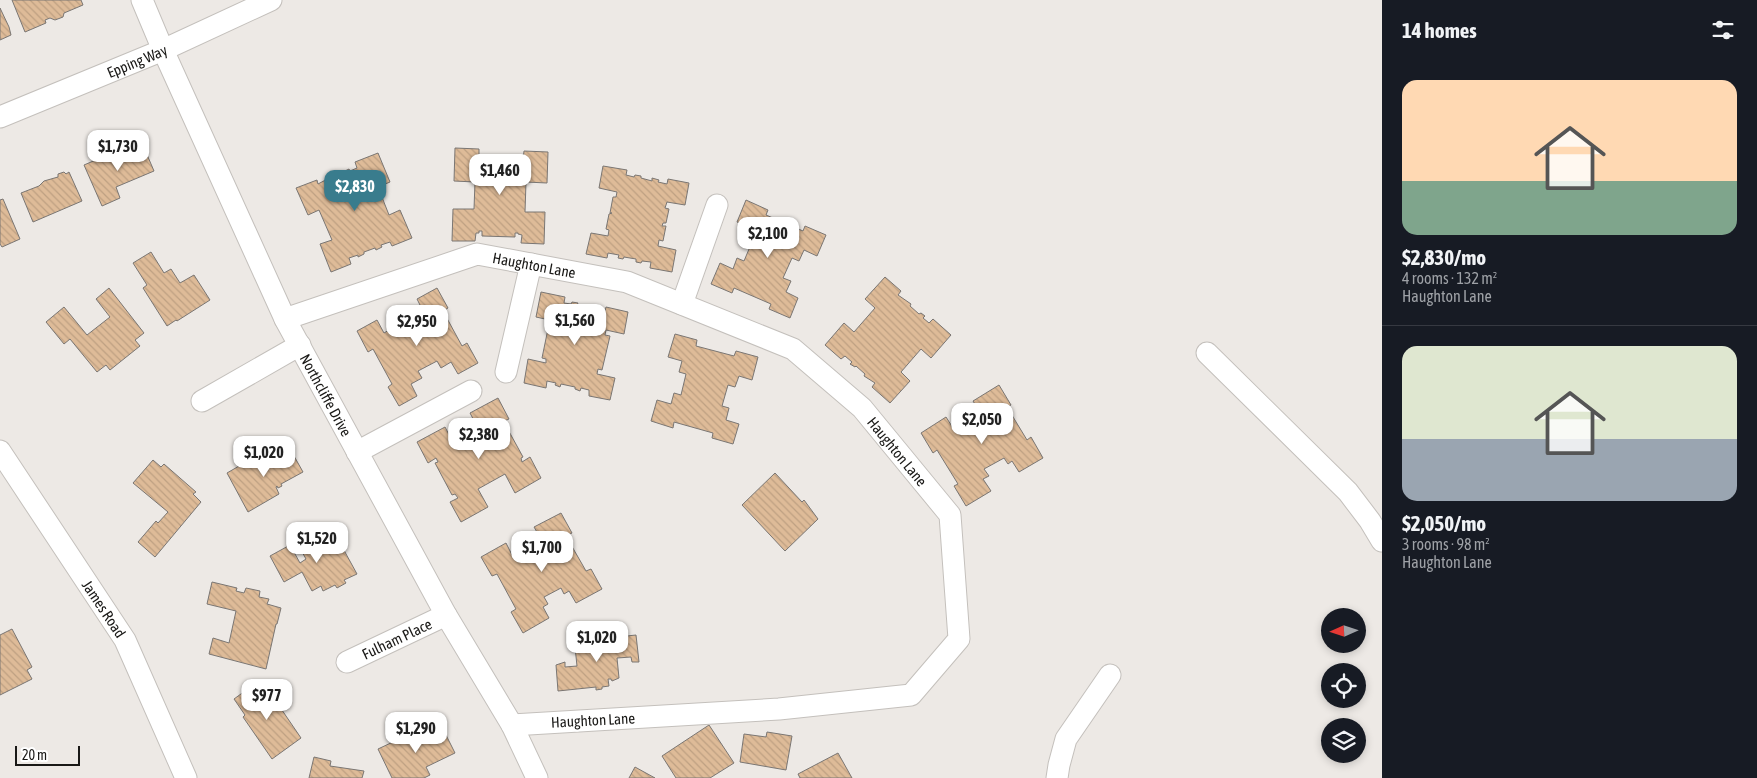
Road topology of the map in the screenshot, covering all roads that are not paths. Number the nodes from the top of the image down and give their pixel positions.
1 (142, 0) edge
2 (271, 0) edge
3 (163, 50) junction
4 (0, 117) edge
5 (717, 206) dead end
6 (531, 264) junction
7 (682, 304) junction
8 (285, 319) junction
9 (300, 345) junction
10 (1207, 353) dead end
11 (506, 372) dead end
12 (472, 391) dead end
13 (202, 401) dead end
14 (0, 451) edge
15 (358, 452) junction
16 (1382, 541) edge
17 (446, 616) junction
18 (347, 662) dead end
19 (1110, 675) dead end
20 (512, 725) junction
21 (186, 778) edge
22 (537, 778) edge
23 (1057, 778) edge

1 - 3 street, Northcliffe Drive
2 - 3 street, Epping Way
3 - 4 street, Epping Way
3 - 8 street, Northcliffe Drive
5 - 7 street
6 - 7 street, Haughton Lane
6 - 8 street, Haughton Lane
6 - 11 street
7 - 20 street, Haughton Lane
8 - 9 street, Northcliffe Drive
9 - 13 street
9 - 15 street, Northcliffe Drive
10 - 16 street
12 - 15 street
14 - 21 street, James Road
15 - 17 street, Northcliffe Drive
17 - 18 street, Fulham Place
17 - 20 street, Northcliffe Drive
19 - 23 street
20 - 22 street, Northcliffe Drive

